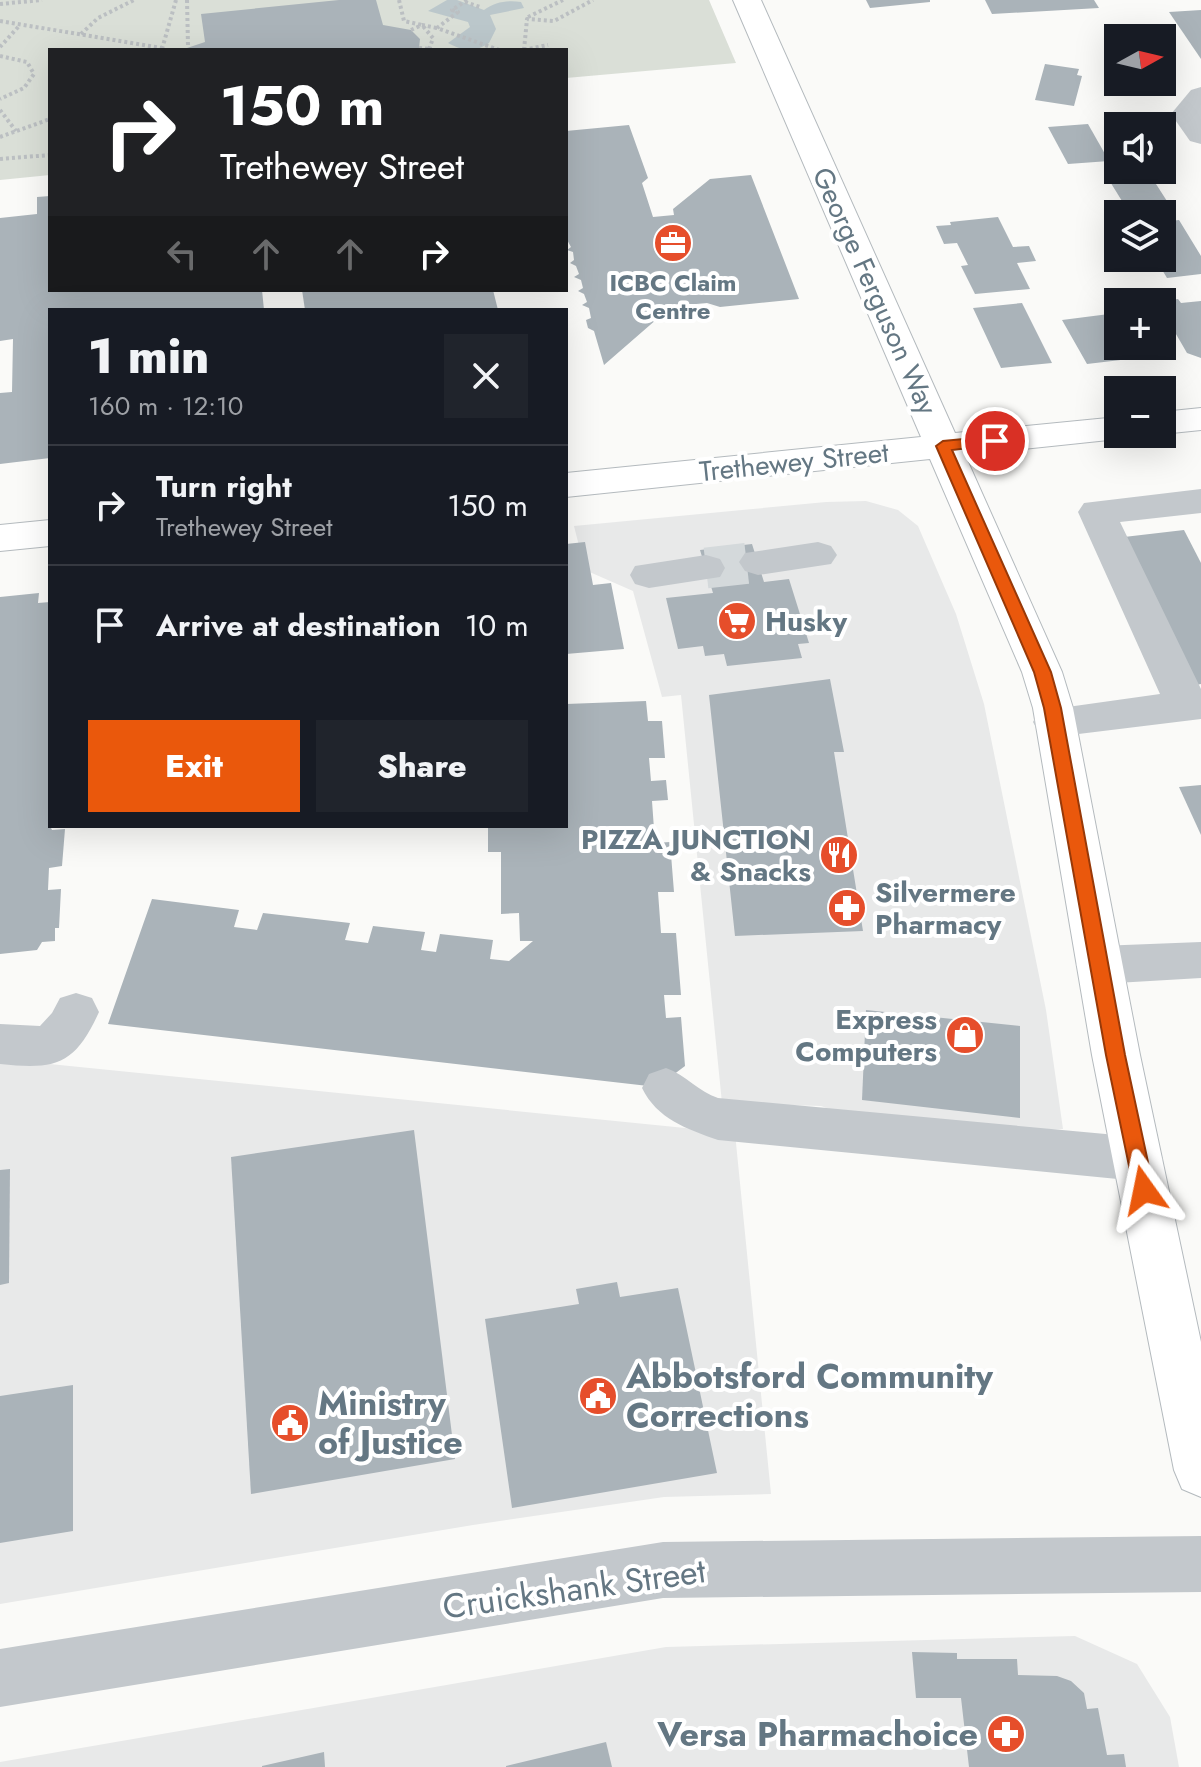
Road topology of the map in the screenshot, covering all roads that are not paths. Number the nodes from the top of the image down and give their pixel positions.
1 (747, 0) edge
2 (1201, 96) edge
3 (1201, 135) edge
4 (1201, 419) edge
5 (1176, 422) edge
6 (1104, 429) edge
7 (943, 446) junction
8 (568, 485) edge
9 (1198, 507) edge
10 (48, 533) edge
11 (0, 538) edge
12 (818, 555) dead end
13 (758, 562) tunnel mouth
14 (706, 568) tunnel mouth
15 (649, 575) dead end
16 (1194, 705) edge
17 (1054, 722) junction
18 (1201, 960) edge
19 (1099, 965) junction
20 (76, 1012) dead end
21 (0, 1044) edge
22 (666, 1088) dead end
23 (1138, 1159) junction
24 (1201, 1470) edge
25 (1201, 1564) edge
26 (0, 1678) edge

1 - 7 main road, George Ferguson Way
2 - 3 street
4 - 5 main road
6 - 7 main road, Trethewey Street
7 - 8 main road, Trethewey Street
7 - 17 main road, George Ferguson Way
9 - 16 street
10 - 11 main road
12 - 13 street
14 - 15 street
16 - 17 street
17 - 19 main road, George Ferguson Way
18 - 19 street
19 - 23 main road, George Ferguson Way
20 - 21 street
22 - 23 street
23 - 24 main road, George Ferguson Way
25 - 26 street, Cruickshank Street

